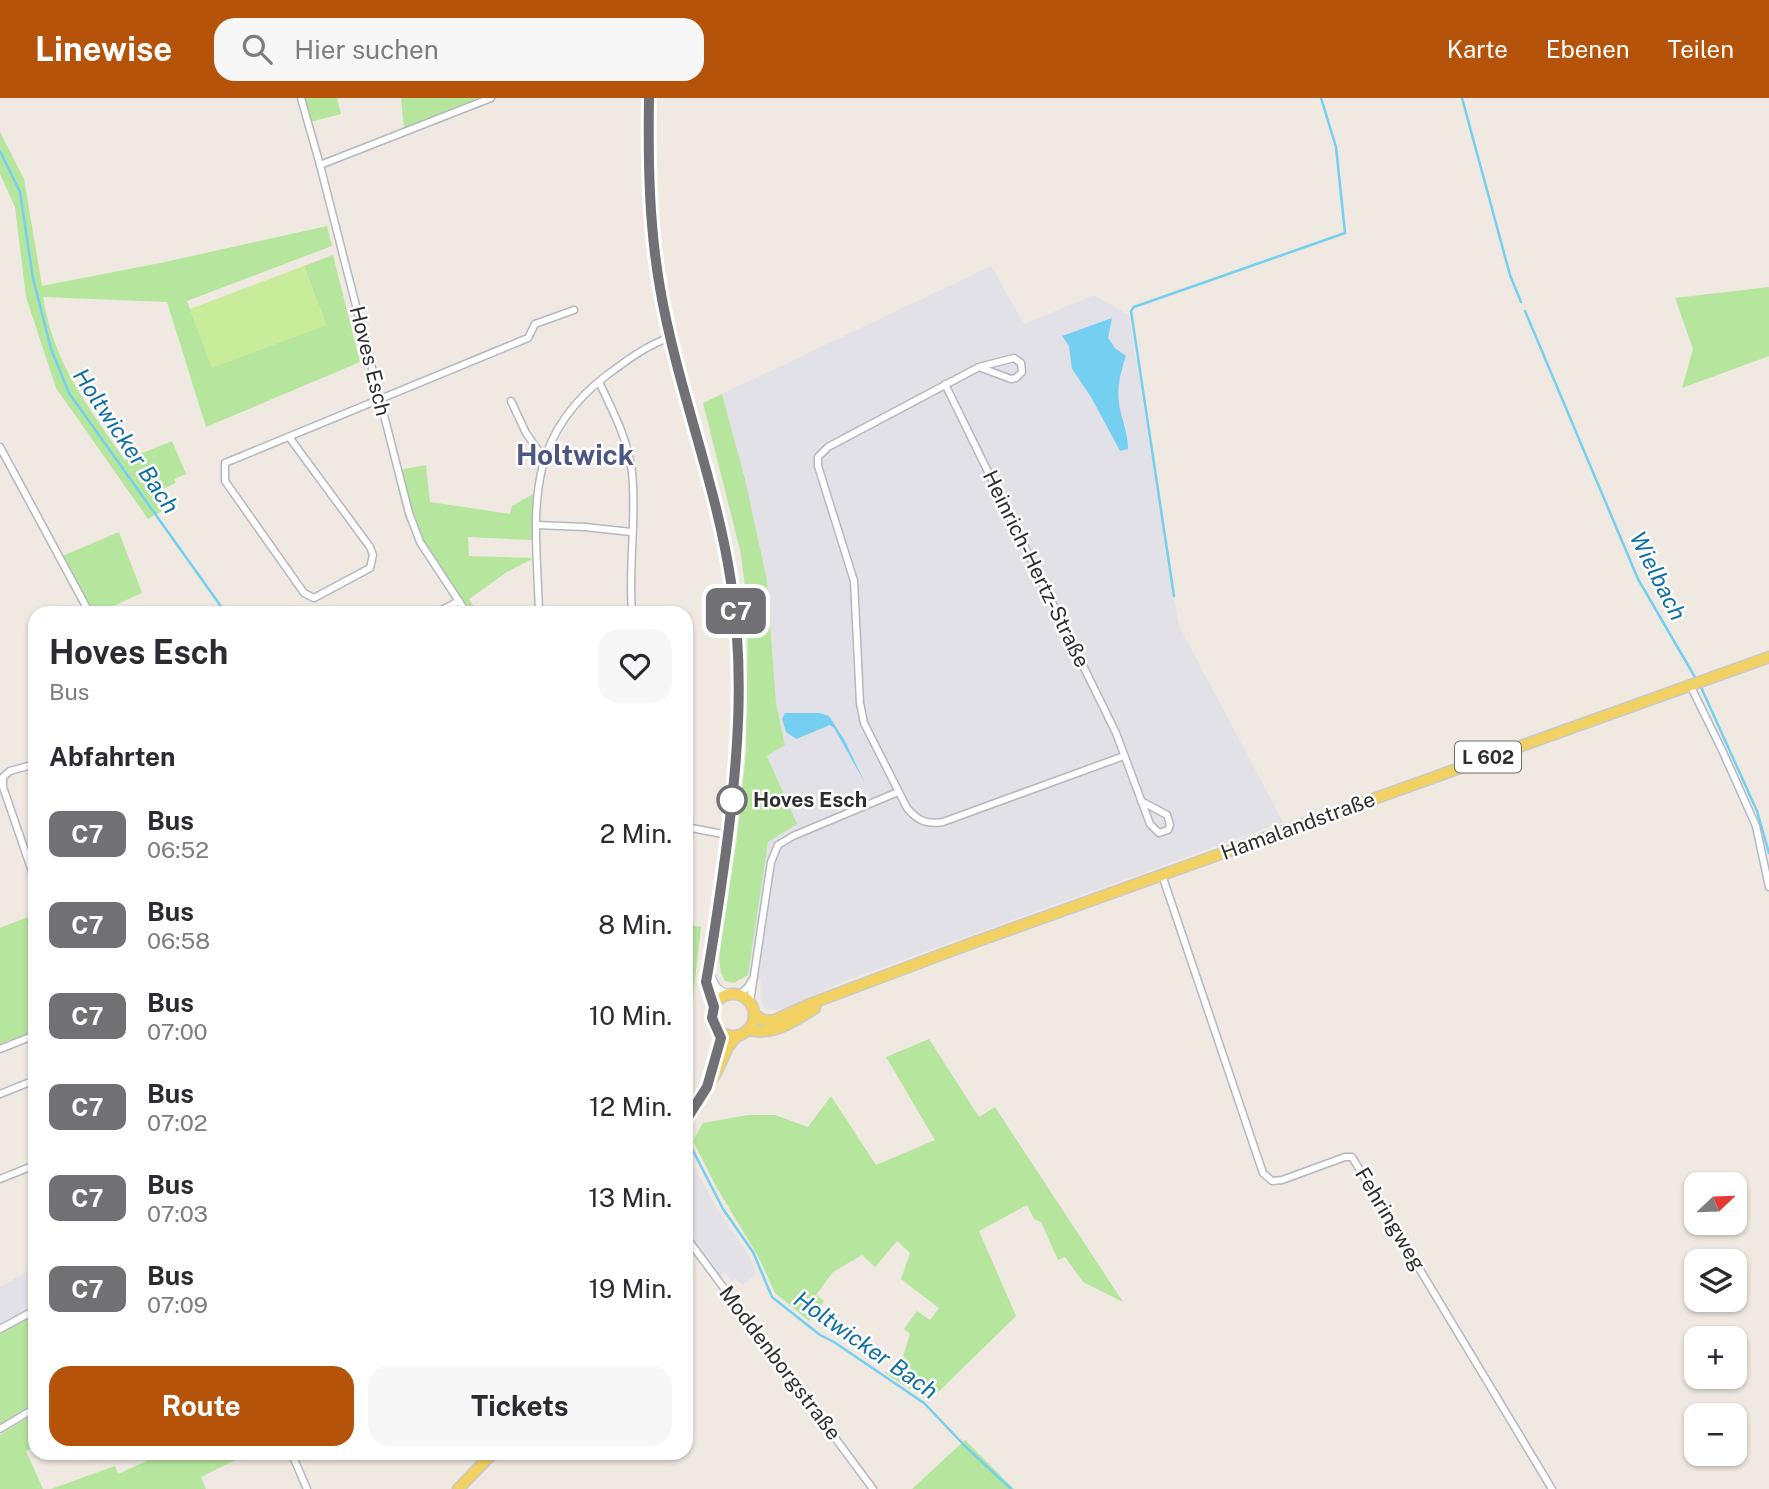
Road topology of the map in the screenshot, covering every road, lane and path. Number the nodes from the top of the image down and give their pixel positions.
1 (301, 98) edge
2 (491, 98) edge
3 (649, 98) edge
4 (320, 165) junction
5 (574, 310) dead end
6 (671, 337) junction
7 (979, 367) junction
8 (599, 382) junction
9 (945, 384) junction
10 (380, 399) junction
11 (511, 401) dead end
12 (289, 437) junction
13 (0, 447) edge
14 (544, 457) junction
15 (536, 525) junction
16 (631, 532) junction
17 (459, 601) junction
18 (86, 606) edge
19 (449, 606) edge
20 (462, 606) edge
21 (539, 606) edge
22 (632, 606) edge
23 (1769, 657) edge
24 (1695, 683) junction
25 (1124, 755) junction
26 (28, 766) edge
27 (898, 792) junction
28 (1142, 801) junction
29 (693, 828) edge
30 (728, 835) junction
31 (28, 860) edge
32 (1162, 875) junction
33 (1769, 887) edge
34 (708, 970) junction
35 (755, 976) junction
36 (734, 994) junction
37 (828, 998) junction
38 (750, 1002) junction
39 (714, 1007) junction
40 (754, 1014) junction
41 (748, 1030) junction
42 (720, 1032) junction
43 (737, 1036) junction
44 (28, 1038) edge
45 (0, 1049) edge
46 (28, 1083) edge
47 (707, 1087) junction
48 (0, 1094) edge
49 (693, 1109) edge
50 (28, 1168) edge
51 (0, 1179) edge
52 (693, 1246) edge
53 (28, 1314) edge
54 (0, 1329) edge
55 (28, 1412) edge
56 (0, 1429) edge
57 (294, 1460) edge
58 (487, 1460) edge
59 (466, 1486) edge
60 (307, 1489) edge
61 (873, 1489) edge
62 (1552, 1489) edge

1 - 4 street, Hoves Esch
2 - 4 street
3 - 6 main road
4 - 10 street, Hoves Esch
5 - 10 street
6 - 8 street
6 - 30 main road
7 - 7 street
7 - 9 street
8 - 14 street
8 - 16 street
9 - 25 street, Heinrich-Hertz-Straße
9 - 27 street
10 - 12 street
10 - 17 street, Hoves Esch
11 - 14 street
12 - 12 street
13 - 18 street
14 - 15 street
15 - 16 street
15 - 21 street
16 - 22 street
17 - 19 street
17 - 20 street, Hoves Esch
23 - 24 main road, Hamalandstraße / L 602
24 - 32 main road, Hamalandstraße / L 602
24 - 33 street
25 - 27 street
25 - 28 street, Heinrich-Hertz-Straße
26 - 31 street
27 - 35 street
28 - 28 street, Heinrich-Hertz-Straße
29 - 30 street
30 - 34 main road
32 - 37 main road, Hamalandstraße / L 602
32 - 62 street, Fehringweg
34 - 36 main road
34 - 39 main road
35 - 36 street
35 - 38 street
36 - 38 main road
36 - 39 main road
37 - 40 main road, Hamalandstraße / L 602
37 - 41 main road, Hamalandstraße / L 602
38 - 40 main road
39 - 42 main road
40 - 41 main road
41 - 43 main road, L 602
42 - 43 main road
42 - 47 main road
43 - 47 main road
44 - 45 street
46 - 48 street
47 - 49 main road
50 - 51 street
52 - 61 street, Moddenborgstraße
53 - 54 street
55 - 56 street
57 - 60 street
58 - 59 main road

